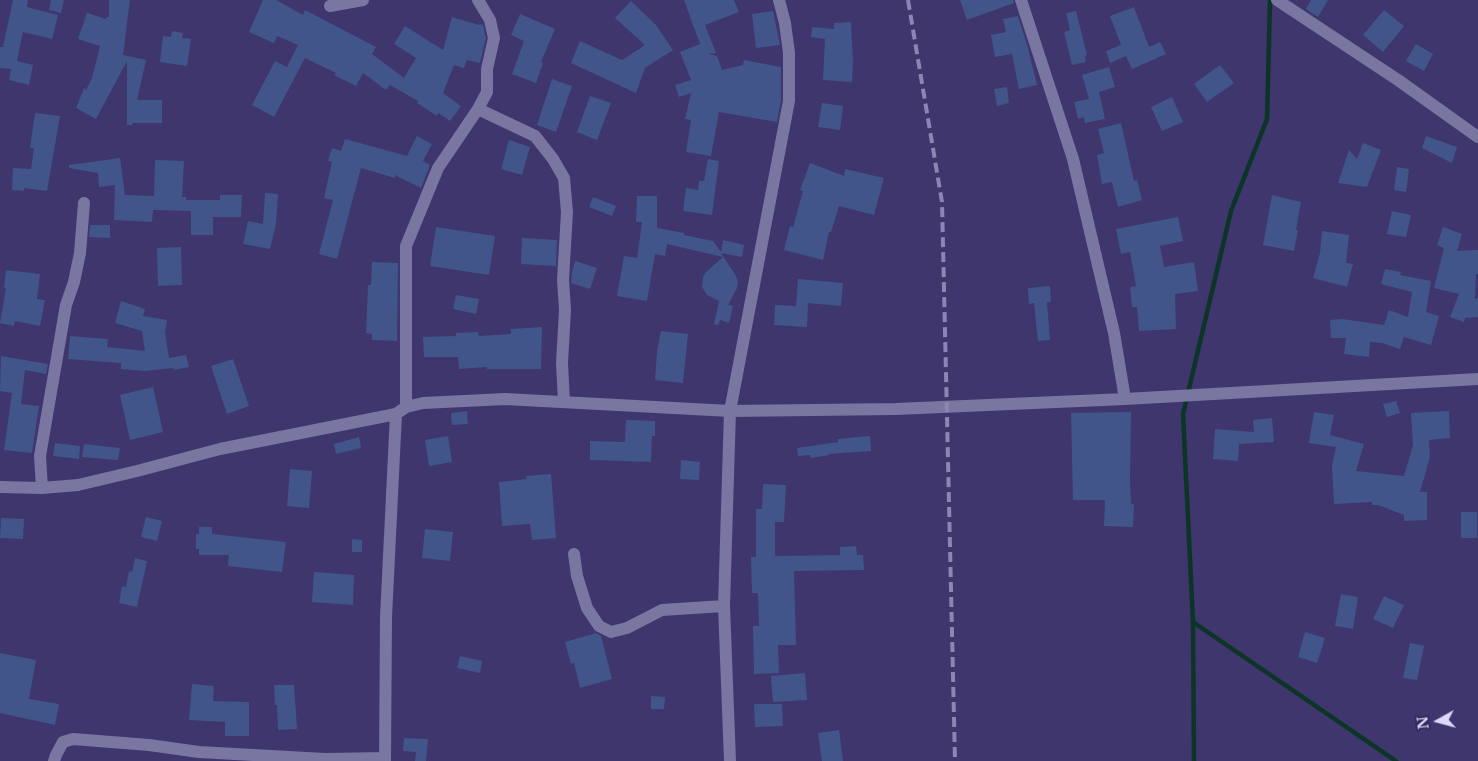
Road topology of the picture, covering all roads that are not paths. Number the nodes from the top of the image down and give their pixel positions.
1 (363, 0) edge
2 (478, 0) edge
3 (779, 0) edge
4 (1021, 0) edge
5 (1277, 0) edge
6 (330, 6) dead end
7 (478, 109) junction
8 (1478, 137) edge
9 (84, 203) dead end
10 (1478, 379) edge
11 (1125, 399) junction
12 (564, 402) junction
13 (401, 410) junction
14 (730, 411) junction
15 (0, 487) edge
16 (42, 488) junction
17 (574, 554) dead end
18 (724, 606) junction
19 (385, 759) edge
20 (54, 761) edge
21 (730, 761) edge

1 - 6 street
2 - 7 street
3 - 14 street
4 - 11 street
5 - 8 street
7 - 12 street
7 - 13 street
9 - 16 street
10 - 11 street
11 - 14 street
12 - 13 street
12 - 14 street
13 - 16 street
13 - 19 street
14 - 18 street
15 - 16 street
17 - 18 street
18 - 21 street
19 - 20 street

